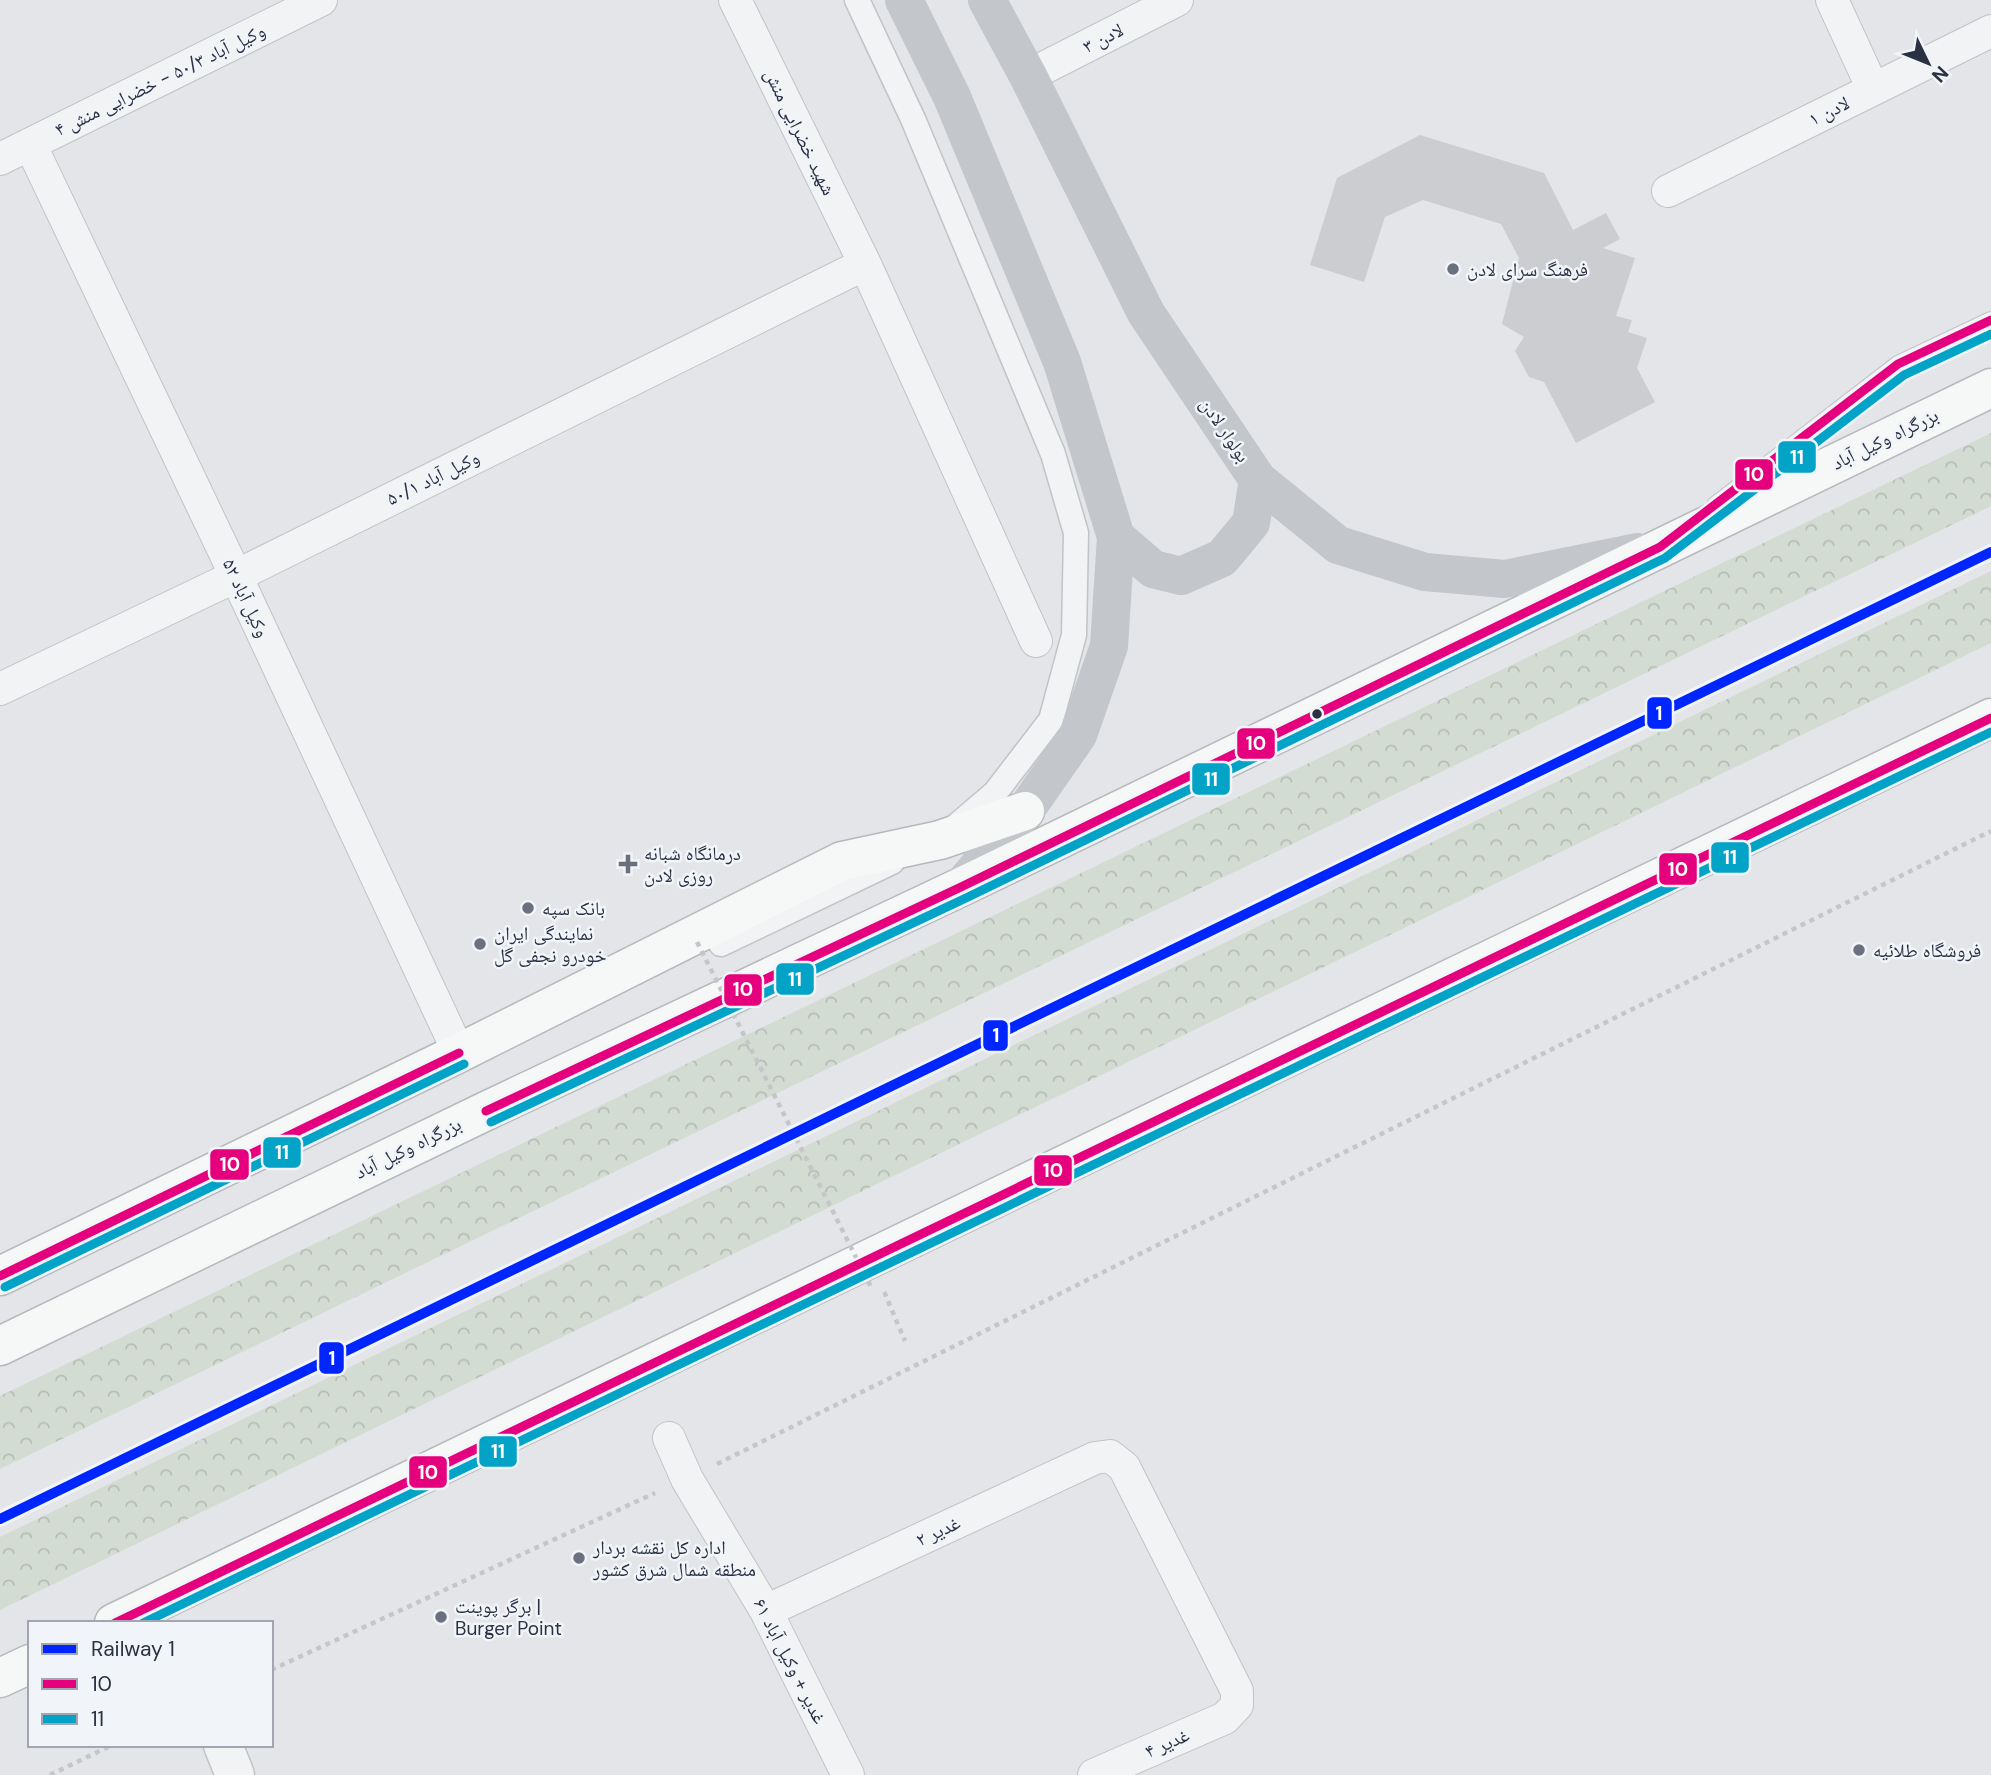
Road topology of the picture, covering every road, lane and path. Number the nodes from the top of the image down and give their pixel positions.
1 (321, 0) edge
2 (735, 0) edge
3 (856, 0) edge
4 (904, 0) edge
5 (987, 0) edge
6 (1177, 0) edge
7 (1832, 0) edge
8 (1991, 31) edge
9 (1028, 76) junction
10 (1872, 89) junction
11 (30, 144) junction
12 (0, 159) edge
13 (1668, 191) dead end
14 (865, 264) junction
15 (1991, 320) edge
16 (1991, 388) edge
17 (1258, 480) junction
18 (1116, 537) junction
19 (1660, 547) junction
20 (236, 576) junction
21 (1037, 641) dead end
22 (0, 690) edge
23 (1991, 718) edge
24 (1025, 810) junction
25 (1991, 831) edge
26 (940, 840) junction
27 (961, 887) junction
28 (709, 943) joint
29 (459, 1053) junction
30 (0, 1276) edge
31 (872, 1289) dead end
32 (885, 1294) dead end
33 (0, 1317) edge
34 (54, 1320) junction
35 (905, 1341) dead end
36 (0, 1346) edge
37 (669, 1437) dead end
38 (687, 1479) junction
39 (766, 1611) junction
40 (164, 1612) edge
41 (123, 1621) edge
42 (28, 1665) edge
43 (273, 1669) edge
44 (0, 1678) edge
45 (1237, 1705) joint
46 (108, 1747) edge
47 (224, 1747) edge
48 (50, 1775) edge
49 (235, 1775) edge
50 (848, 1775) edge
51 (1094, 1775) edge

1 - 11 street, وکیل آباد ۵۰/۳ - خضرایی منش ۴
2 - 14 street, شهید خضرایی منش
3 - 26 street
4 - 18 main road
5 - 9 main road, بولوار لادن
6 - 9 street, لادن ۳
7 - 10 street
8 - 10 street, لادن ۱
9 - 17 main road, بولوار لادن
10 - 13 street, لادن ۱
11 - 12 street, وکیل آباد ۵۰/۳ - خضرایی منش ۴
11 - 20 street, ۵۲ وکیل آباد
14 - 20 street, وکیل آباد ۵۰/۱
14 - 21 street, شهید خضرایی منش
15 - 19 lane
16 - 19 highway, بزرگراه وکیل آباد
17 - 18 main road
17 - 19 main road, بولوار لادن
18 - 24 main road
19 - 27 highway, بزرگراه وکیل آباد
20 - 22 street, وکیل آباد ۵۰/۱
20 - 29 street, ۵۲ وکیل آباد
23 - 40 highway
24 - 26 highway
24 - 27 main road
25 - 38 path
26 - 28 street
26 - 29 highway
27 - 34 highway, بزرگراه وکیل آباد
28 - 31 path, bridge
29 - 30 highway
32 - 35 path
33 - 34 highway
34 - 36 highway, بزرگراه وکیل آباد
37 - 38 street, غدیر + وکیل آباد ۶۱
38 - 39 street, غدیر + وکیل آباد ۶۱
38 - 43 path
39 - 45 street, غدیر ۲
39 - 50 street, غدیر + وکیل آباد ۶۱
40 - 41 highway
42 - 44 highway
45 - 51 street, غدیر ۴
46 - 48 path
47 - 49 street

